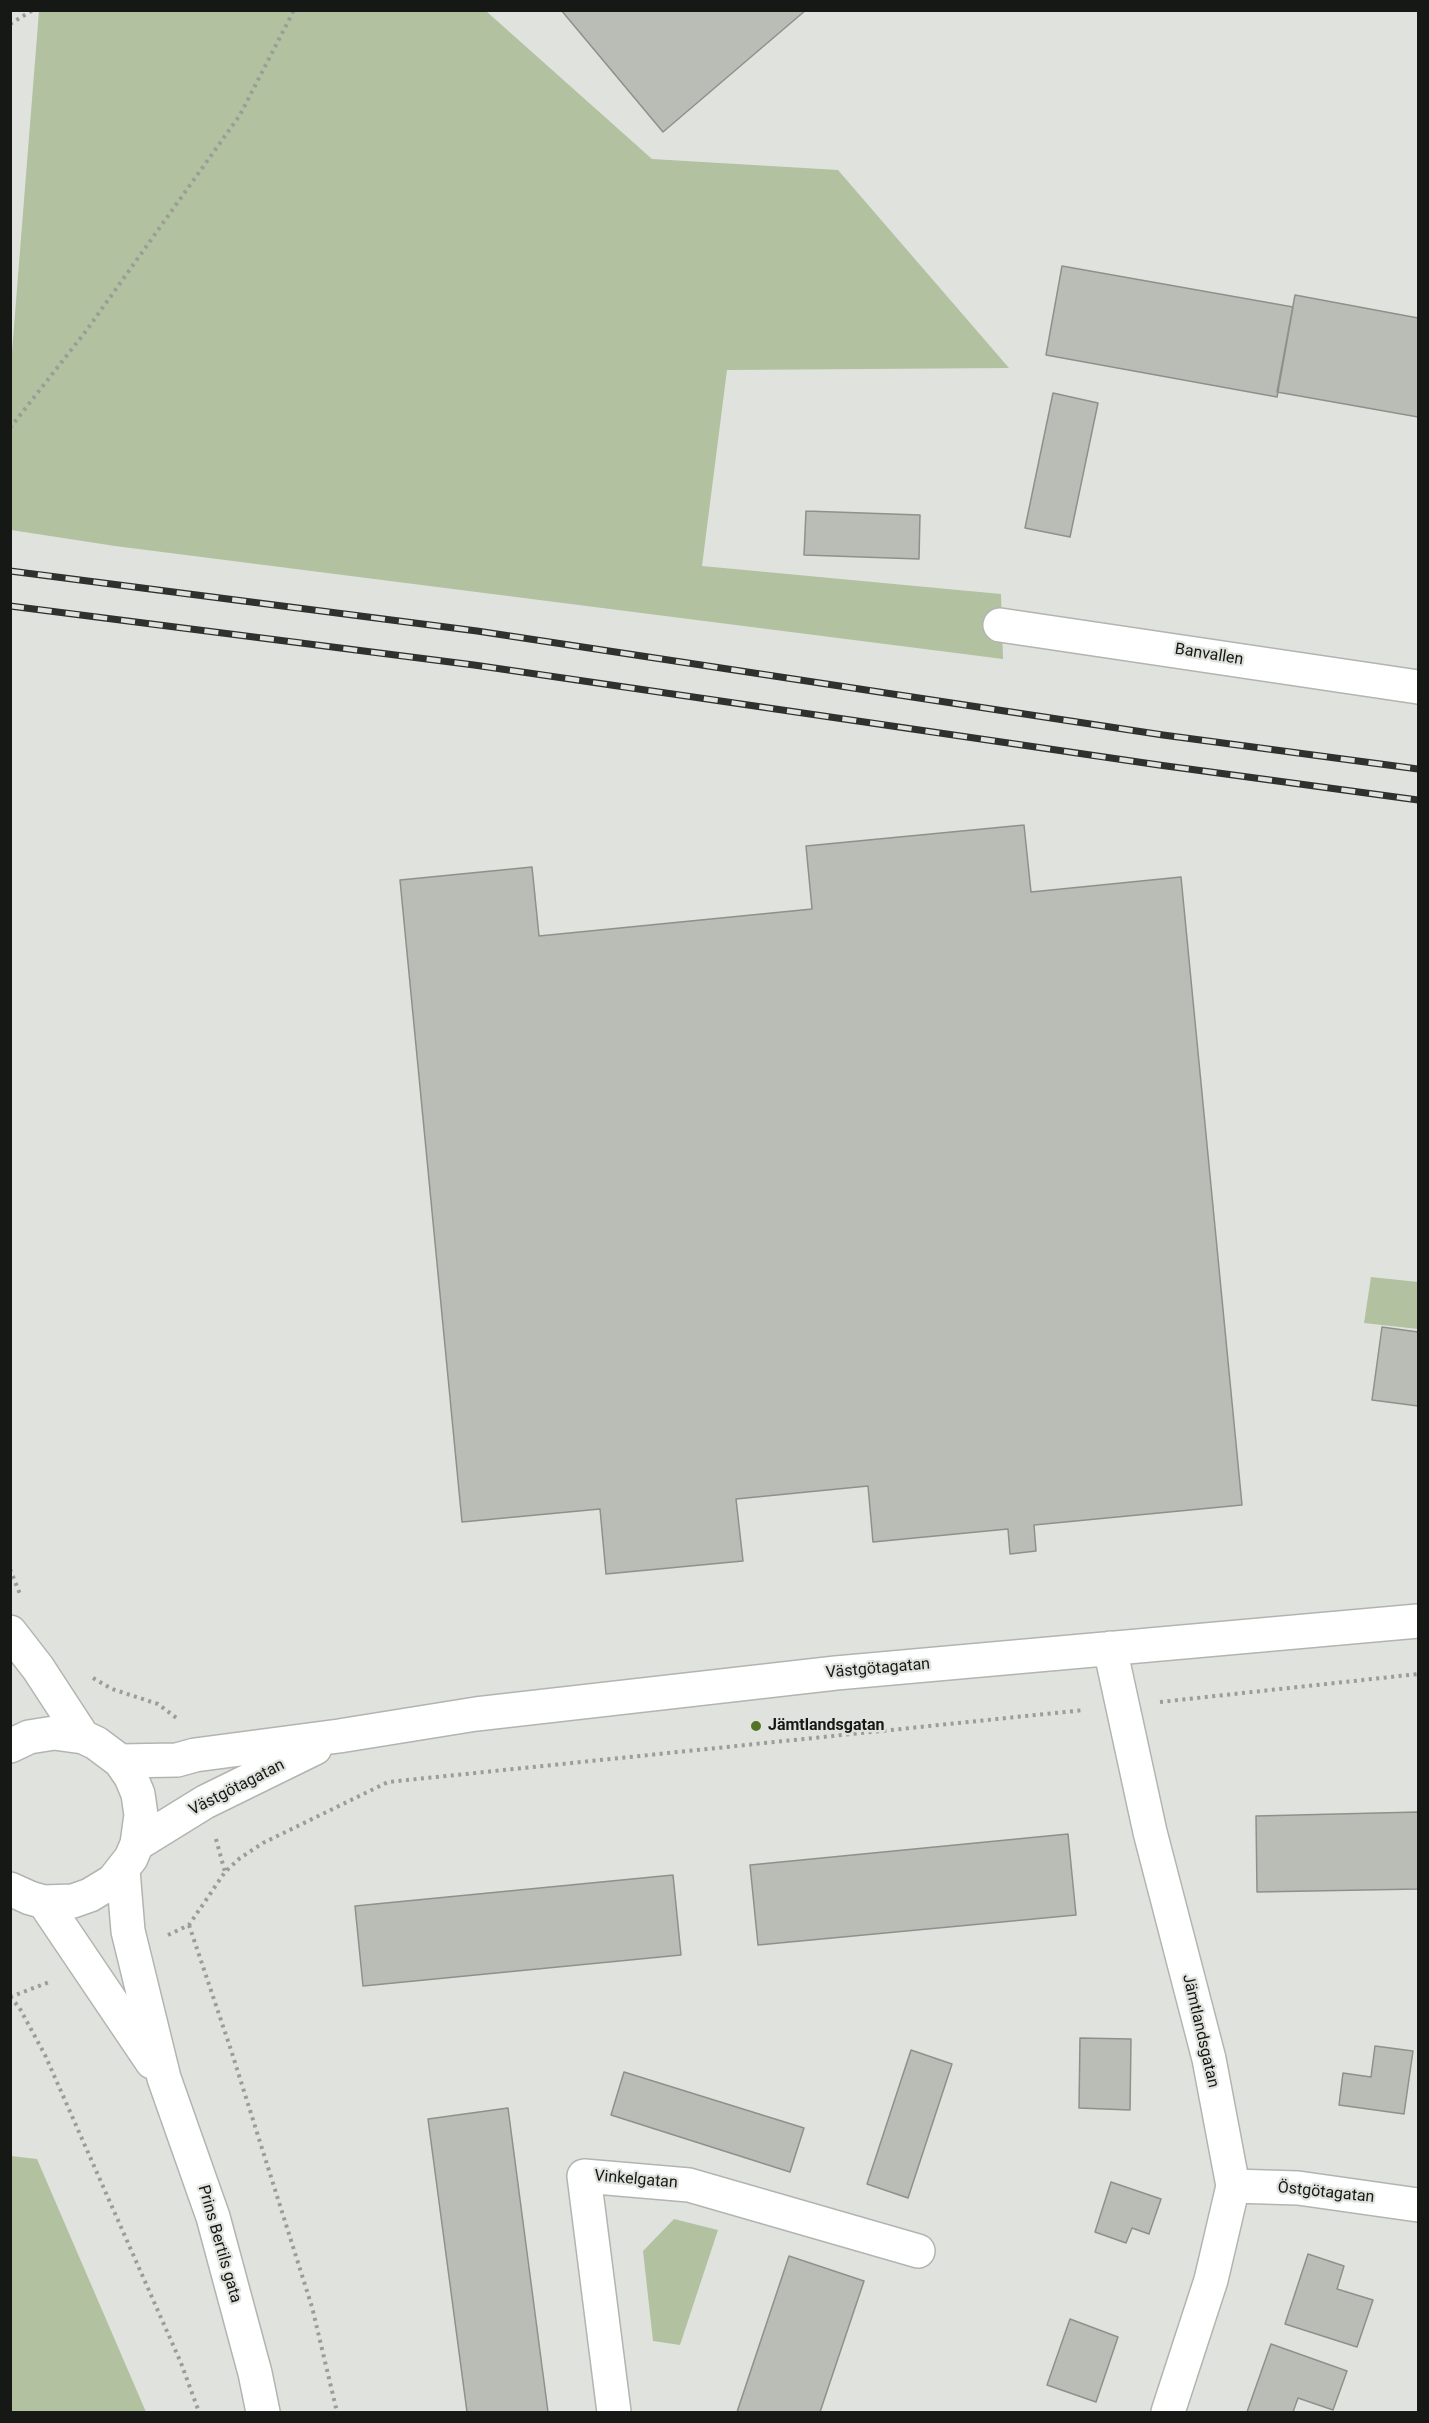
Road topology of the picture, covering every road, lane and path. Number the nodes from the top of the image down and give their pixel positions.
1 (33, 10) edge
2 (294, 10) edge
3 (10, 24) edge
4 (10, 428) edge
5 (1000, 625) dead end
6 (1419, 687) edge
7 (1419, 1621) edge
8 (10, 1632) edge
9 (1110, 1648) junction
10 (1419, 1674) edge
11 (1123, 1706) junction
12 (339, 1736) junction
13 (83, 1737) junction
14 (10, 1746) edge
15 (120, 1761) junction
16 (130, 1857) junction
17 (10, 1889) edge
18 (44, 1902) junction
19 (10, 1997) edge
20 (164, 2078) junction
21 (1233, 2186) junction
22 (1419, 2205) edge
23 (918, 2251) dead end
24 (199, 2412) edge
25 (263, 2412) edge
26 (337, 2412) edge
27 (614, 2412) edge
28 (1168, 2412) edge

1 - 3 path
2 - 4 path
5 - 6 street, Banvallen
7 - 9 street, Västgötagatan
8 - 13 street
9 - 11 street, Jämtlandsgatan
9 - 12 street, Västgötagatan
10 - 11 path
11 - 21 street, Jämtlandsgatan
11 - 26 path
12 - 15 street, Västgötagatan
12 - 16 street, Västgötagatan
13 - 14 street
13 - 15 street
15 - 16 street, Prins Bertils gata
16 - 18 street, Västgötagatan
16 - 20 street, Prins Bertils gata
17 - 18 street
18 - 20 street, Prins Bertils gata
19 - 24 path
20 - 25 street, Prins Bertils gata
21 - 22 street, Östgötagatan
21 - 28 street, Jämtlandsgatan
23 - 27 street, Vinkelgatan

